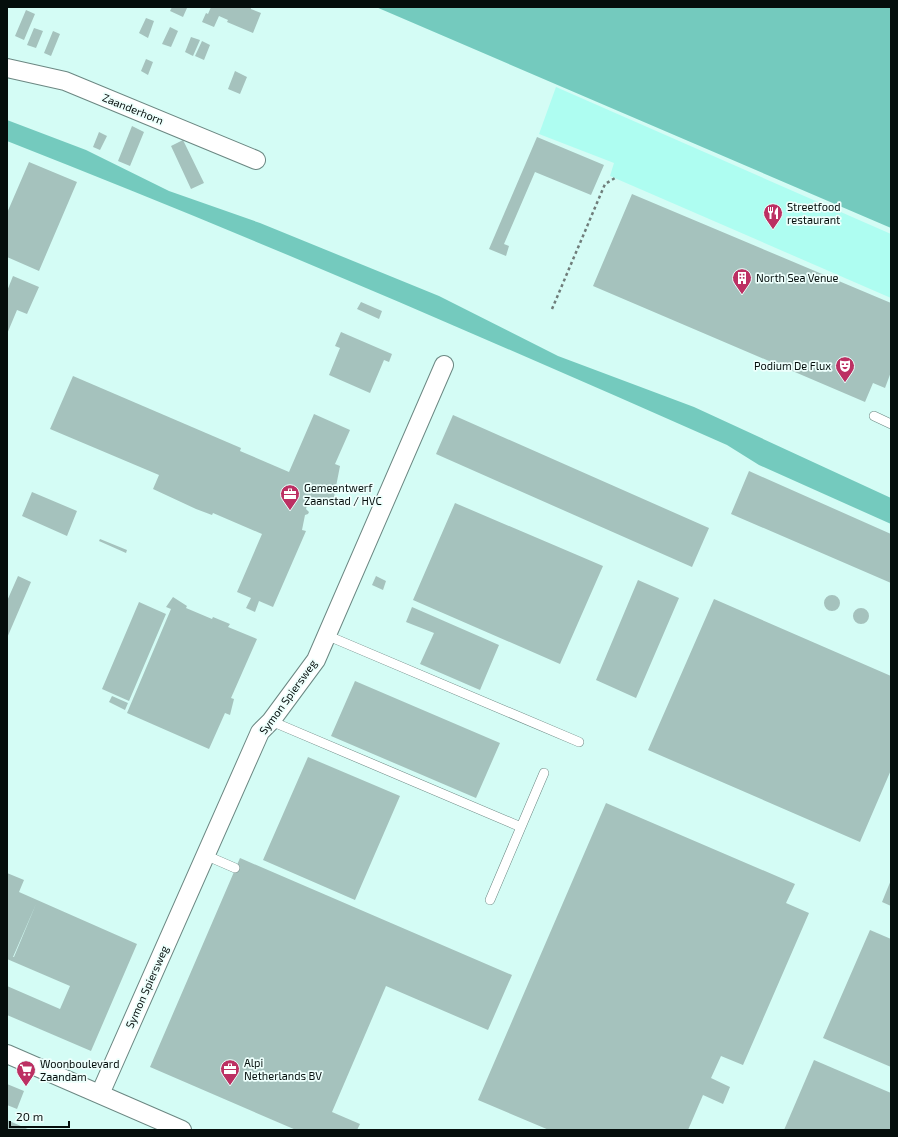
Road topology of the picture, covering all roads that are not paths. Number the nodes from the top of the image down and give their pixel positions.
1 (7, 68) edge
2 (256, 160) dead end
3 (444, 365) dead end
4 (874, 416) dead end
5 (891, 424) edge
6 (326, 635) junction
7 (271, 721) junction
8 (579, 742) dead end
9 (544, 773) dead end
10 (521, 827) junction
11 (205, 855) junction
12 (235, 868) dead end
13 (490, 900) dead end
14 (7, 1054) edge
15 (100, 1094) junction
16 (182, 1130) edge

1 - 2 street, Zaanderhorn
3 - 6 street, Symon Spiersweg
4 - 5 lane
6 - 7 street, Symon Spiersweg
6 - 8 lane
7 - 10 lane
7 - 11 street, Symon Spiersweg
9 - 10 lane
10 - 13 lane
11 - 12 lane
11 - 15 street, Symon Spiersweg
14 - 15 street
15 - 16 street

